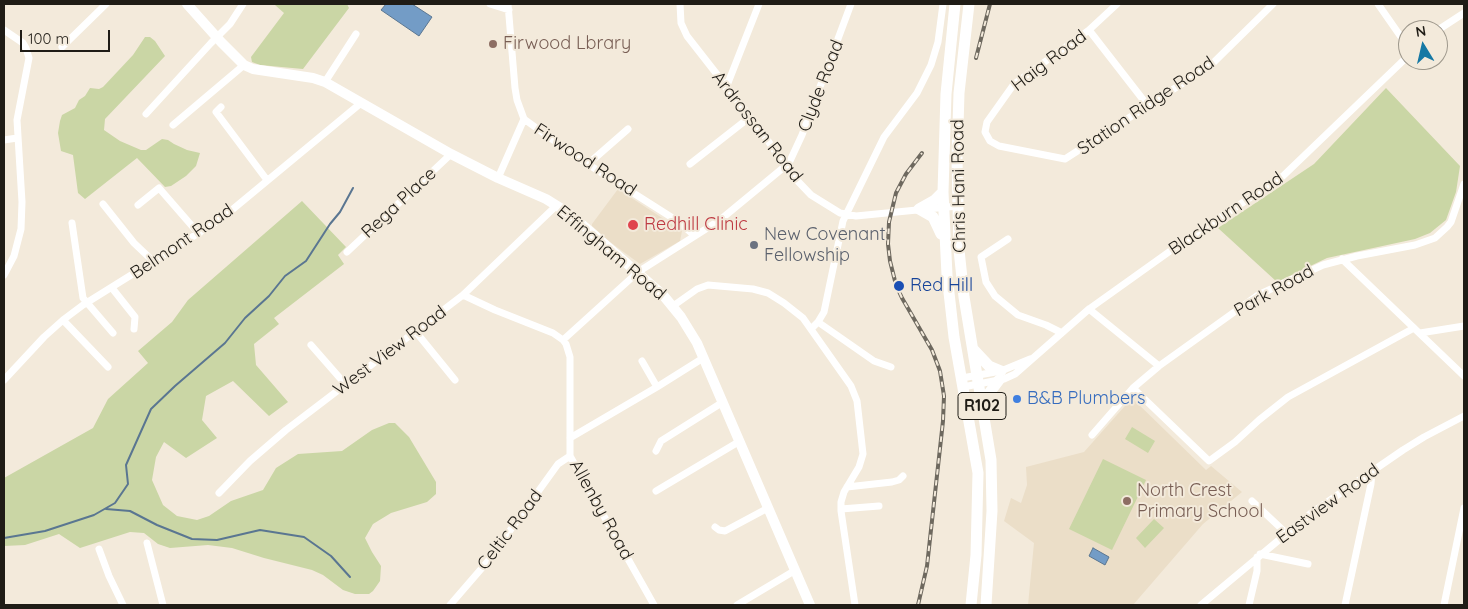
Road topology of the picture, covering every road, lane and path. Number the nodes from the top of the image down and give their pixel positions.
1 (106, 4) edge
2 (187, 4) edge
3 (243, 4) edge
4 (490, 4) edge
5 (680, 4) edge
6 (759, 4) edge
7 (851, 4) edge
8 (943, 4) edge
9 (955, 4) edge
10 (969, 4) edge
11 (1117, 4) edge
12 (1273, 4) edge
13 (1378, 4) edge
14 (509, 7) edge
15 (1464, 13) edge
16 (1448, 23) edge
17 (4, 30) edge
18 (1090, 30) junction
19 (1398, 33) edge
20 (356, 34) dead end
21 (217, 37) junction
22 (62, 47) dead end
23 (244, 65) junction
24 (1398, 66) edge
25 (325, 82) junction
26 (726, 88) junction
27 (361, 103) junction
28 (1148, 106) junction
29 (221, 107) dead end
30 (146, 114) dead end
31 (750, 117) junction
32 (524, 119) junction
33 (173, 125) dead end
34 (628, 129) dead end
35 (17, 138) junction
36 (4, 140) edge
37 (999, 146) joint
38 (451, 154) junction
39 (588, 164) junction
40 (690, 164) dead end
41 (786, 166) junction
42 (498, 178) junction
43 (267, 180) junction
44 (1464, 184) edge
45 (943, 192) junction
46 (103, 204) dead end
47 (138, 205) dead end
48 (557, 205) junction
49 (958, 206) junction
50 (943, 208) junction
51 (919, 209) junction
52 (846, 214) junction
53 (72, 223) dead end
54 (199, 234) junction
55 (695, 236) junction
56 (1008, 239) dead end
57 (945, 242) junction
58 (347, 252) dead end
59 (1342, 260) junction
60 (154, 262) junction
61 (638, 272) junction
62 (4, 275) edge
63 (112, 288) junction
64 (463, 295) junction
65 (86, 303) junction
66 (673, 306) junction
67 (1089, 309) junction
68 (63, 320) junction
69 (818, 322) junction
70 (1464, 326) edge
71 (1414, 328) junction
72 (134, 329) dead end
73 (811, 329) junction
74 (416, 332) junction
75 (113, 333) dead end
76 (1062, 333) junction
77 (1420, 333) junction
78 (563, 340) junction
79 (311, 345) dead end
80 (972, 348) junction
81 (700, 360) dead end
82 (642, 361) dead end
83 (1159, 366) junction
84 (108, 367) dead end
85 (891, 367) dead end
86 (1000, 375) junction
87 (1464, 376) edge
88 (4, 380) edge
89 (455, 380) dead end
90 (978, 380) junction
91 (962, 383) junction
92 (346, 385) junction
93 (657, 387) junction
94 (1133, 388) junction
95 (723, 402) junction
96 (982, 411) junction
97 (1464, 416) edge
98 (1092, 435) dead end
99 (570, 438) junction
100 (740, 441) junction
101 (656, 451) dead end
102 (570, 456) junction
103 (1372, 471) junction
104 (903, 476) dead end
105 (847, 487) junction
106 (656, 491) dead end
107 (219, 493) dead end
108 (1252, 501) dead end
109 (879, 506) dead end
110 (768, 508) junction
111 (1464, 508) edge
112 (841, 509) junction
113 (715, 527) dead end
114 (1286, 533) junction
115 (147, 543) dead end
116 (100, 549) dead end
117 (1259, 556) junction
118 (1308, 564) dead end
119 (794, 572) junction
120 (123, 605) edge
121 (163, 605) edge
122 (450, 605) edge
123 (654, 605) edge
124 (737, 605) edge
125 (810, 605) edge
126 (855, 605) edge
127 (971, 605) edge
128 (986, 605) edge
129 (1201, 605) edge
130 (1249, 605) edge
131 (1345, 605) edge
132 (1444, 605) edge

1 - 22 street
2 - 21 street
3 - 21 street
4 - 14 street
5 - 26 street, Ardrossan Road
6 - 26 street
7 - 41 street, Clyde Road
8 - 52 street
9 - 45 main road, Chris Hani Road / R102
10 - 49 main road, Chris Hani Road / R102
11 - 18 street, Haig Road
12 - 28 street, Station Ridge Road
13 - 19 street
14 - 32 street, Firwood Road
15 - 16 street
17 - 35 street
18 - 28 street
18 - 37 street, Haig Road
20 - 25 street
21 - 23 street
21 - 30 street
23 - 25 street, Effingham Road
23 - 33 street
24 - 67 street, Blackburn Road
25 - 27 street, Effingham Road
26 - 31 street, Ardrossan Road
27 - 38 street, Effingham Road
27 - 43 street, Belmont Road
28 - 37 street, Station Ridge Road
29 - 43 street
31 - 40 street
31 - 41 street, Ardrossan Road
32 - 39 street, Firwood Road
32 - 42 street, Firwood Road
34 - 39 street
35 - 36 street
35 - 62 street
38 - 42 street, Effingham Road
38 - 58 street, Rega Place
39 - 55 street, Firwood Road
41 - 52 street, Ardrossan Road
41 - 55 street
42 - 48 street, Effingham Road
43 - 54 street, Belmont Road
44 - 59 street, Park Road
45 - 50 main road, Chris Hani Road / R102
45 - 51 main road
46 - 60 street
47 - 54 street
48 - 61 street, Effingham Road
48 - 64 street, West View Road
49 - 50 street, Ardrossan Road
49 - 80 main road, Chris Hani Road / R102
50 - 51 street, Ardrossan Road
50 - 57 main road, Chris Hani Road / R102
51 - 52 street, Ardrossan Road
51 - 57 main road
52 - 69 street
53 - 65 street
54 - 60 street, Belmont Road
55 - 61 street
56 - 76 street
57 - 91 main road, Chris Hani Road / R102
59 - 71 street
59 - 83 street, Park Road
60 - 63 street, Belmont Road
61 - 66 street, Effingham Road
61 - 78 street
63 - 65 street, Belmont Road
63 - 72 street
64 - 74 street, West View Road
64 - 78 street
65 - 68 street, Belmont Road
65 - 75 street
66 - 73 street
66 - 95 street, Effingham Road
67 - 76 street, Blackburn Road
67 - 83 street
68 - 84 street
68 - 88 street, Belmont Road
69 - 73 street
69 - 85 street
70 - 77 street
71 - 77 street
71 - 94 street
73 - 105 street
74 - 89 street
74 - 92 street, West View Road
76 - 86 street, Blackburn Road
77 - 87 street
78 - 99 street, Allenby Road
79 - 92 street
80 - 86 main road
80 - 90 main road, Chris Hani Road / R102
81 - 93 street
82 - 93 street
83 - 94 street, Park Road
86 - 90 street, Blackburn Road
86 - 96 main road
90 - 91 street, Blackburn Road
90 - 96 main road, Chris Hani Road / R102
91 - 127 main road, Chris Hani Road / R102
92 - 107 street, West View Road
93 - 99 street
94 - 98 street, Park Road
95 - 100 street, Effingham Road
95 - 101 street
96 - 128 main road, Chris Hani Road / R102
97 - 103 street, Eastview Road
99 - 102 street, Allenby Road
100 - 106 street
100 - 110 street, Effingham Road
102 - 122 street, Celtic Road
102 - 123 street, Allenby Road
103 - 114 street, Eastview Road
103 - 131 street
104 - 105 street
105 - 112 street
108 - 114 street
109 - 112 street
110 - 113 street
110 - 119 street, Effingham Road
111 - 132 street
112 - 126 street
114 - 117 street, Eastview Road
115 - 121 street
116 - 120 street
117 - 118 street
117 - 129 street, Eastview Road
117 - 130 street
119 - 124 street
119 - 125 street, Effingham Road

